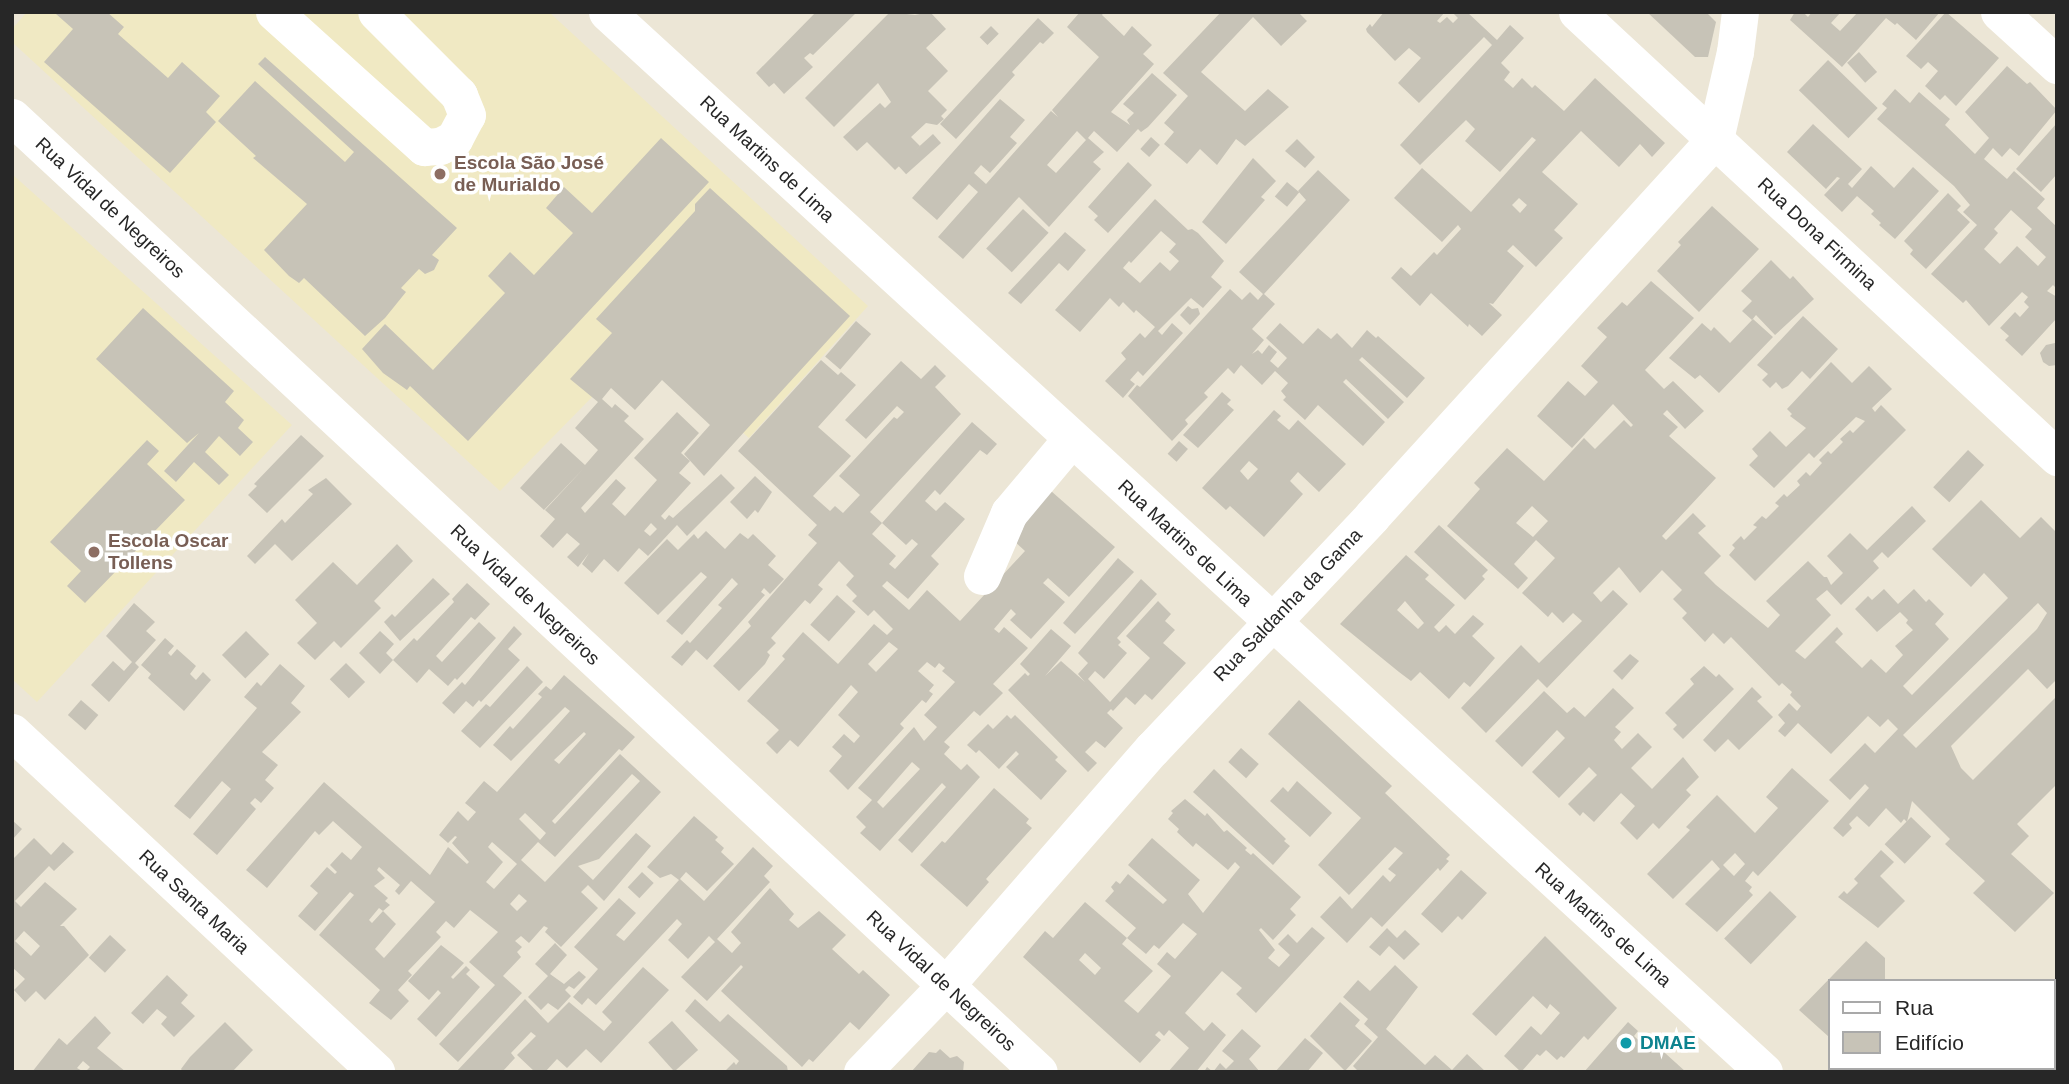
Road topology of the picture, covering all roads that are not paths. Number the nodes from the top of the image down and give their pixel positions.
1 (274, 12) edge
2 (376, 12) edge
3 (607, 12) edge
4 (1577, 12) edge
5 (1740, 12) edge
6 (1998, 12) edge
7 (2057, 65) edge
8 (12, 117) edge
9 (1715, 139) junction
10 (1071, 439) junction
11 (2057, 457) edge
12 (982, 576) dead end
13 (1271, 622) junction
14 (12, 732) edge
15 (945, 986) junction
16 (372, 1070) edge
17 (862, 1072) edge
18 (1039, 1072) edge
19 (1764, 1072) edge

1 - 2 street
3 - 10 street, Rua Martins de Lima
4 - 9 street, Rua Dona Firmina
5 - 9 street
6 - 7 street
8 - 15 street, Rua Vidal de Negreiros
9 - 11 street, Rua Dona Firmina
9 - 13 street, Rua Saldanha da Gama
10 - 12 street
10 - 13 street, Rua Martins de Lima
13 - 15 street, Rua Saldanha da Gama
13 - 19 street, Rua Martins de Lima
14 - 16 street, Rua Santa Maria
15 - 17 street, Rua Saldanha da Gama
15 - 18 street, Rua Vidal de Negreiros

